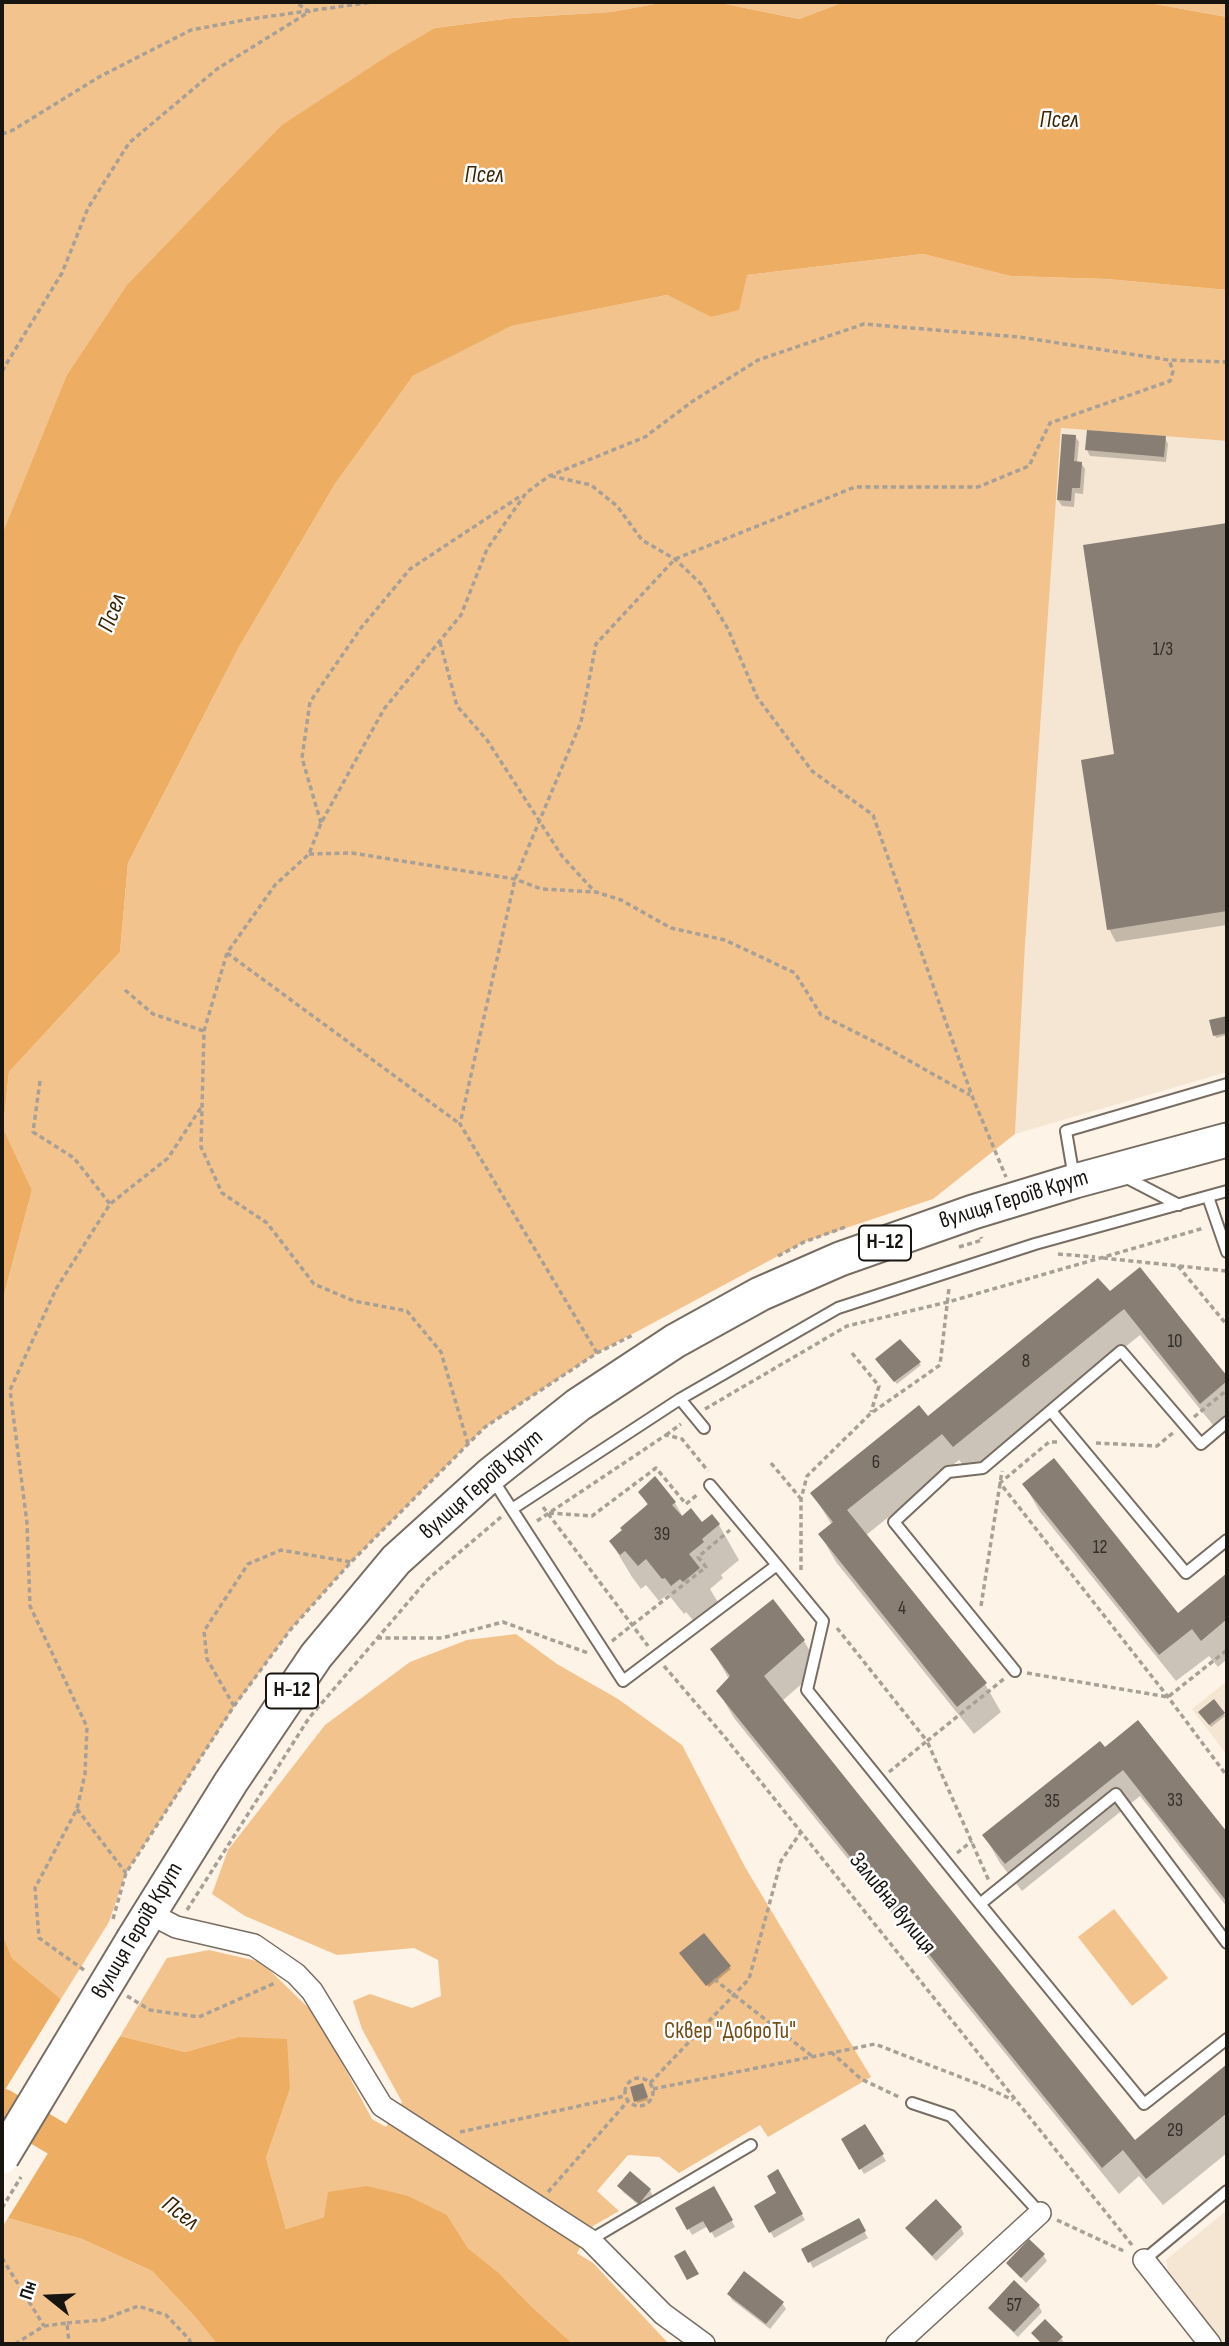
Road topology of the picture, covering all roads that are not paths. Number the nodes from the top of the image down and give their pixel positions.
1 (1227, 1084) edge
2 (1227, 1140) edge
3 (1113, 1171) junction
4 (1075, 1181) junction
5 (1227, 1191) edge
6 (1208, 1197) junction
7 (1179, 1205) junction
8 (1227, 1252) edge
9 (680, 1399) junction
10 (1051, 1411) junction
11 (1227, 1422) edge
12 (704, 1428) dead end
13 (490, 1475) junction
14 (710, 1485) dead end
15 (512, 1509) junction
16 (1227, 1540) edge
17 (777, 1565) junction
18 (1015, 1671) road end
19 (980, 1904) junction
20 (143, 1926) junction
21 (1227, 1943) edge
22 (1227, 2039) edge
23 (912, 2103) road end
24 (751, 2145) dead end
25 (2, 2157) edge
26 (1227, 2191) edge
27 (1040, 2213) joint
28 (590, 2240) junction
29 (1144, 2260) joint
30 (704, 2344) edge
31 (897, 2344) edge
32 (1210, 2344) edge

1 - 4 lane
2 - 3 main road, вулиця Героїв Крут / Н-12
3 - 4 main road, вулиця Героїв Крут / Н-12
3 - 7 lane
4 - 13 main road, вулиця Героїв Крут / Н-12
5 - 6 lane
6 - 7 lane
6 - 8 lane
7 - 9 lane
9 - 12 lane
9 - 15 lane
10 - 11 lane
10 - 16 lane
10 - 18 lane
13 - 15 lane
13 - 20 main road, вулиця Героїв Крут / Н-12
14 - 17 lane
15 - 17 lane
17 - 19 lane
19 - 21 lane
19 - 22 lane
20 - 25 main road, вулиця Героїв Крут / Н-12, bridge
20 - 28 street
23 - 27 lane
24 - 28 lane
26 - 29 lane
27 - 31 street
28 - 30 street
29 - 32 street

